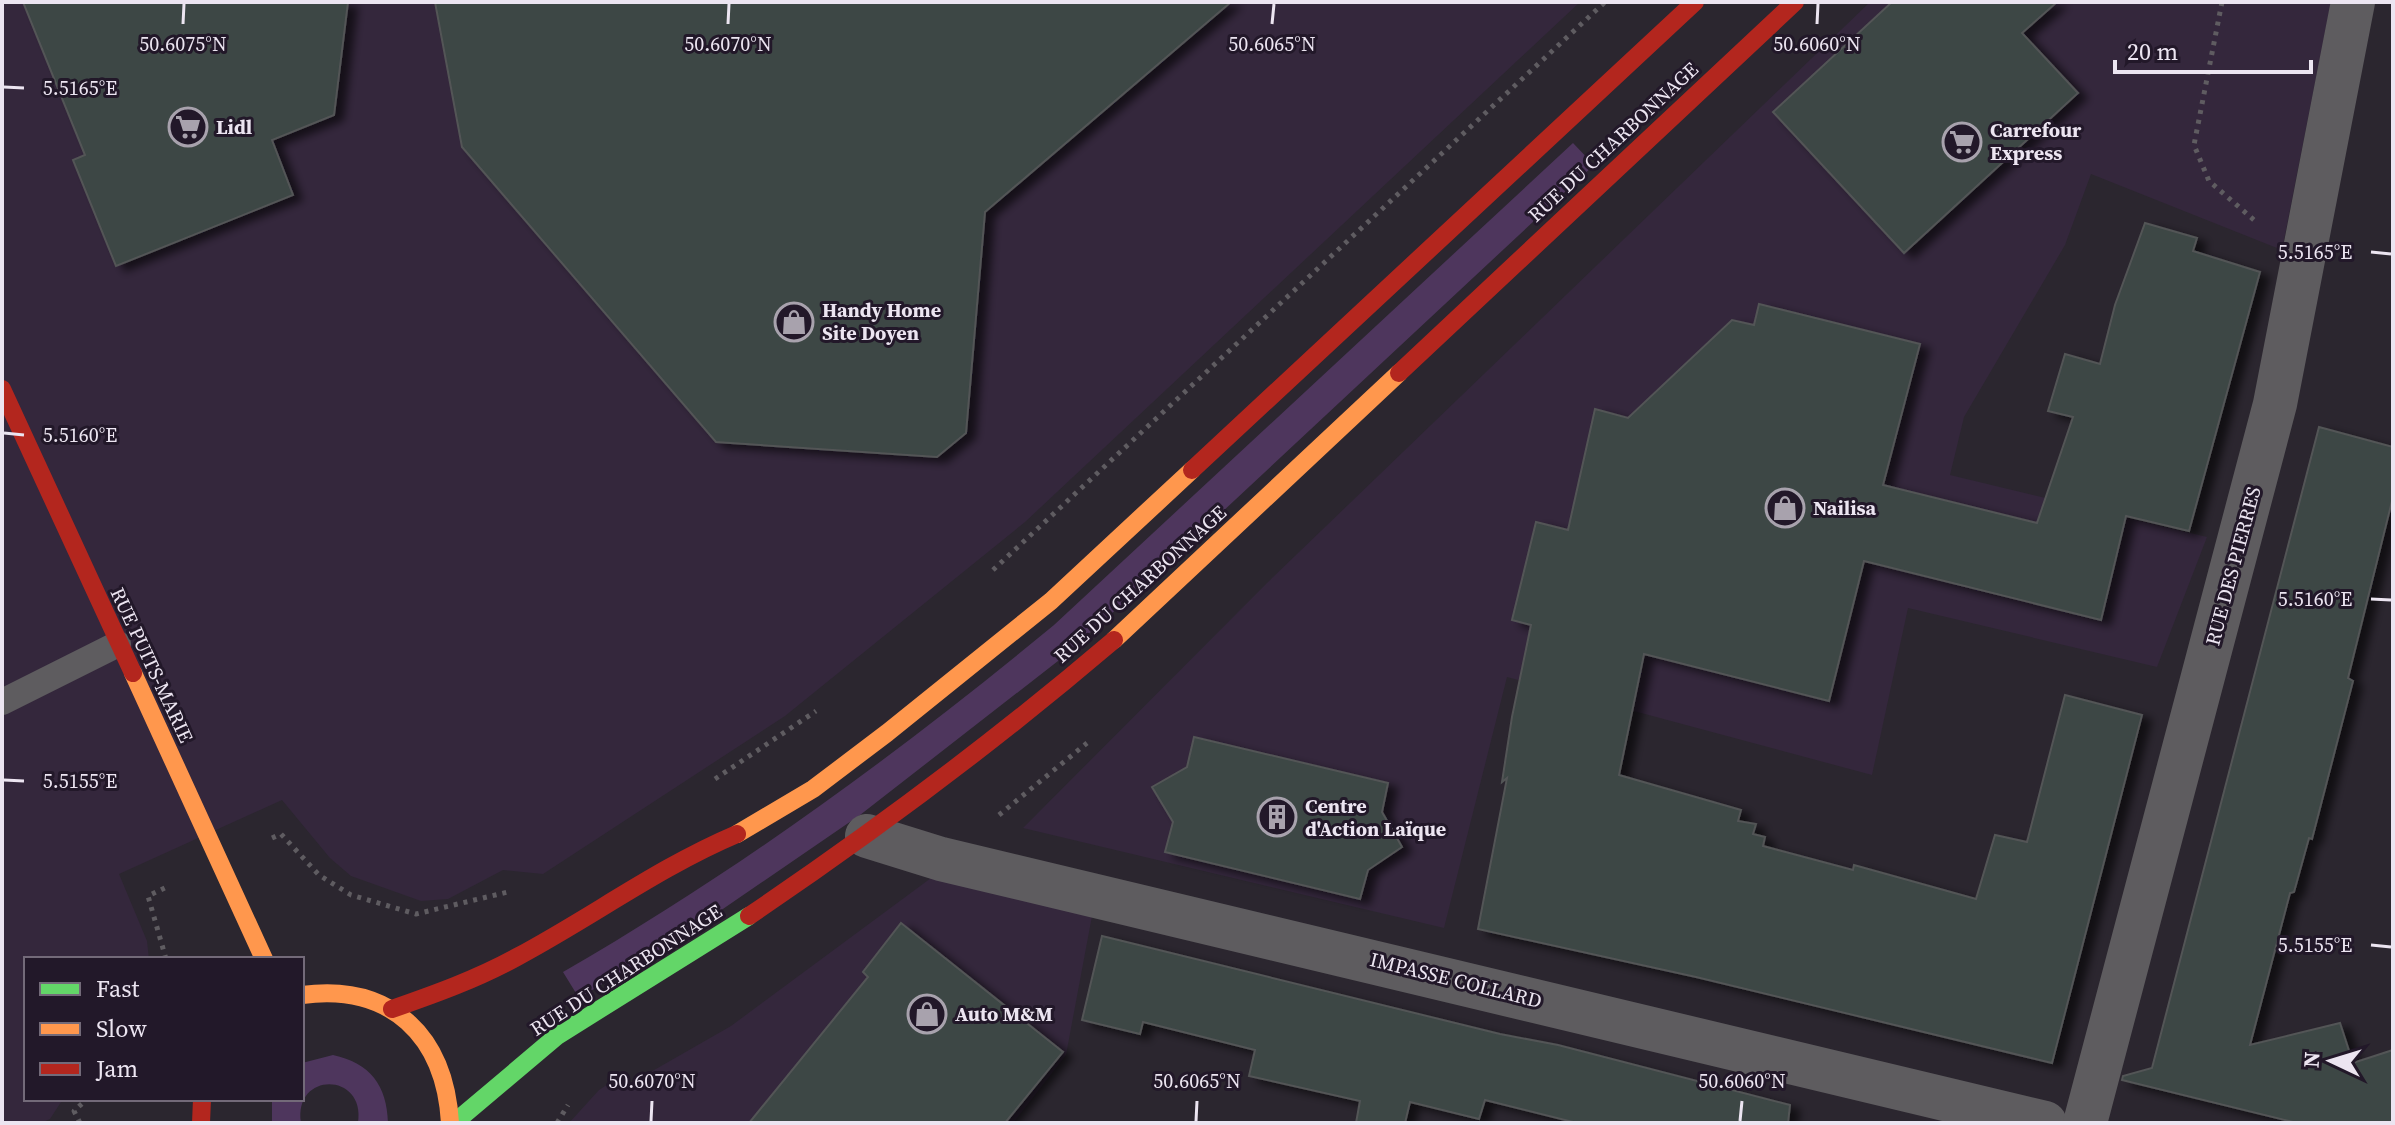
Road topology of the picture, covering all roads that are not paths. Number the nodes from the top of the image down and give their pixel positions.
1 (1695, 2) edge
2 (1795, 2) edge
3 (2353, 2) edge
4 (2, 389) edge
5 (118, 644) junction
6 (7, 696) edge
7 (867, 836) junction
8 (263, 957) edge
9 (304, 995) edge
10 (392, 1009) junction
11 (202, 1101) edge
12 (201, 1123) edge
13 (452, 1123) edge
14 (2045, 1123) edge
15 (2085, 1123) edge

1 - 10 main road
2 - 7 main road, RUE DU CHARBONNAGE
3 - 15 street, RUE DES PIERRES
4 - 5 main road, RUE PUITS-MARIE
5 - 6 lane
5 - 8 main road, RUE PUITS-MARIE
7 - 13 main road, RUE DU CHARBONNAGE
7 - 14 street, IMPASSE COLLARD
9 - 10 main road, RUE DU CHARBONNAGE
10 - 13 main road, RUE DU CHARBONNAGE
11 - 12 main road

